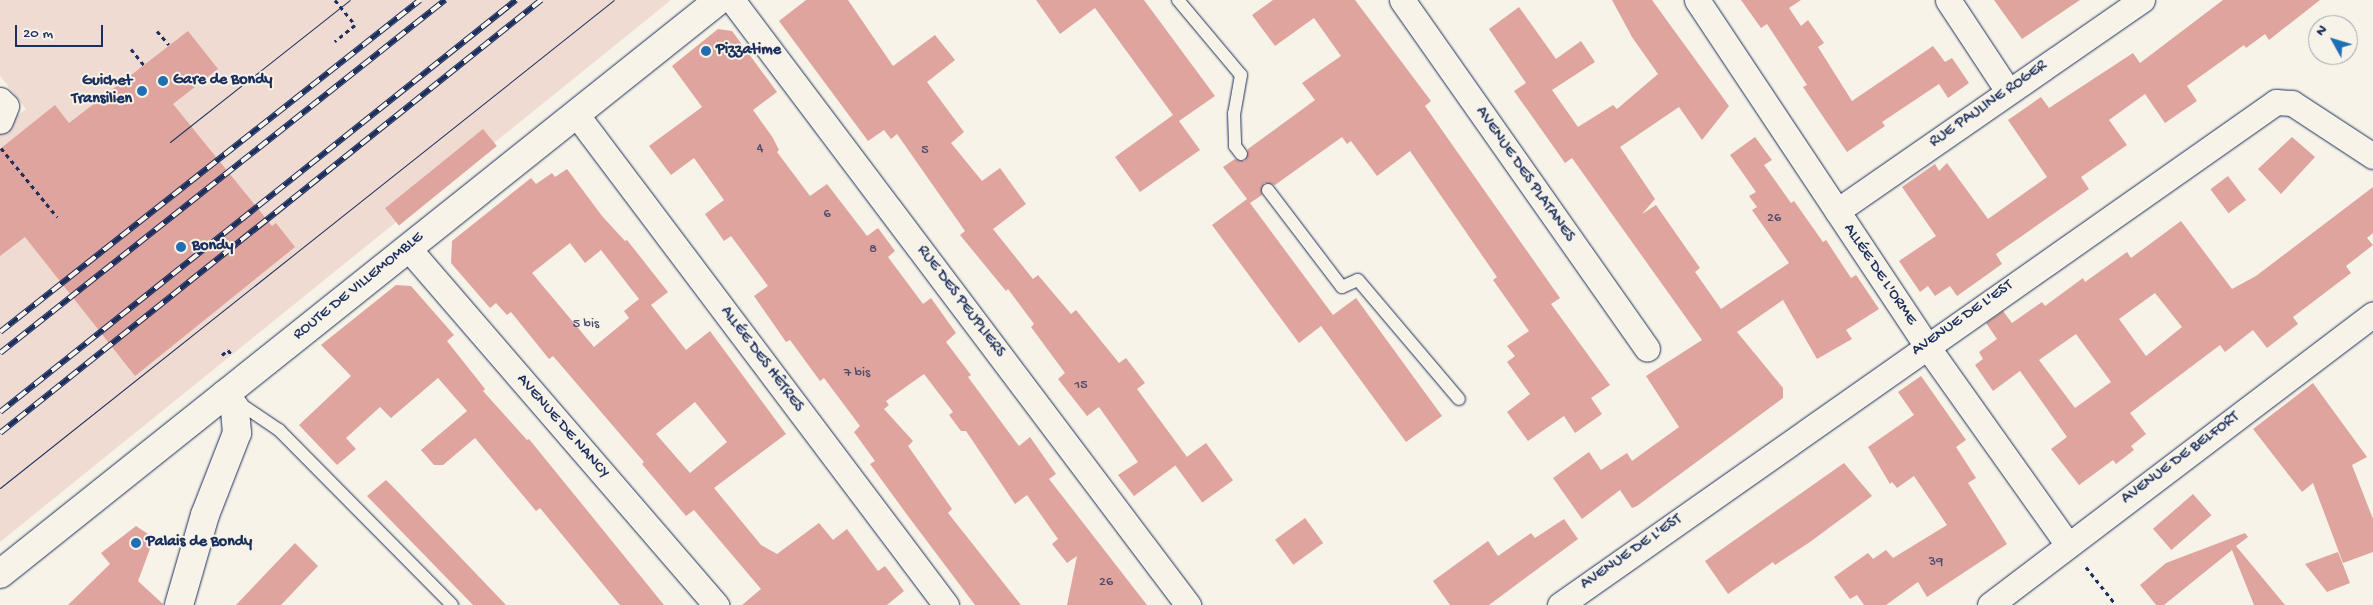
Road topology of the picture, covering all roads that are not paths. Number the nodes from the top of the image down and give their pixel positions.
1 (719, 0) edge
2 (732, 0) edge
3 (1178, 0) edge
4 (1402, 0) edge
5 (1697, 0) edge
6 (1948, 0) edge
7 (2142, 0) edge
8 (2008, 91) junction
9 (0, 100) edge
10 (576, 114) junction
11 (0, 121) edge
12 (1241, 154) dead end
13 (2373, 156) edge
14 (1268, 190) dead end
15 (1837, 211) junction
16 (408, 248) junction
17 (2373, 314) edge
18 (1926, 345) junction
19 (1647, 349) dead end
20 (225, 394) junction
21 (1459, 399) dead end
22 (2068, 545) junction
23 (0, 574) edge
24 (179, 605) edge
25 (452, 605) edge
26 (716, 605) edge
27 (946, 605) edge
28 (1188, 605) edge
29 (1560, 605) edge
30 (1990, 605) edge

1 - 10 street, ROUTE DE VILLEMOMBLE
2 - 28 street, RUE DES PEUPLIERS
3 - 12 lane
4 - 19 street, AVENUE DES PLATANES
5 - 15 street, ALLÉE DE L'ORME
6 - 8 street
7 - 8 street, RUE PAULINE ROGER
8 - 15 street, RUE PAULINE ROGER
9 - 11 street
10 - 16 street, ROUTE DE VILLEMOMBLE
10 - 27 street, ALLÉE DES HÊTRES
13 - 18 street, AVENUE DE L'EST
14 - 21 lane
15 - 18 street, ALLÉE DE L'ORME
16 - 20 street, ROUTE DE VILLEMOMBLE
16 - 26 street, AVENUE DE NANCY
17 - 22 street, AVENUE DE BELFORT
18 - 22 street, ALLÉE DE L'ORME
18 - 29 street, AVENUE DE L'EST
20 - 23 street, ROUTE DE VILLEMOMBLE
20 - 24 street
20 - 25 lane
22 - 30 street, AVENUE DE BELFORT

